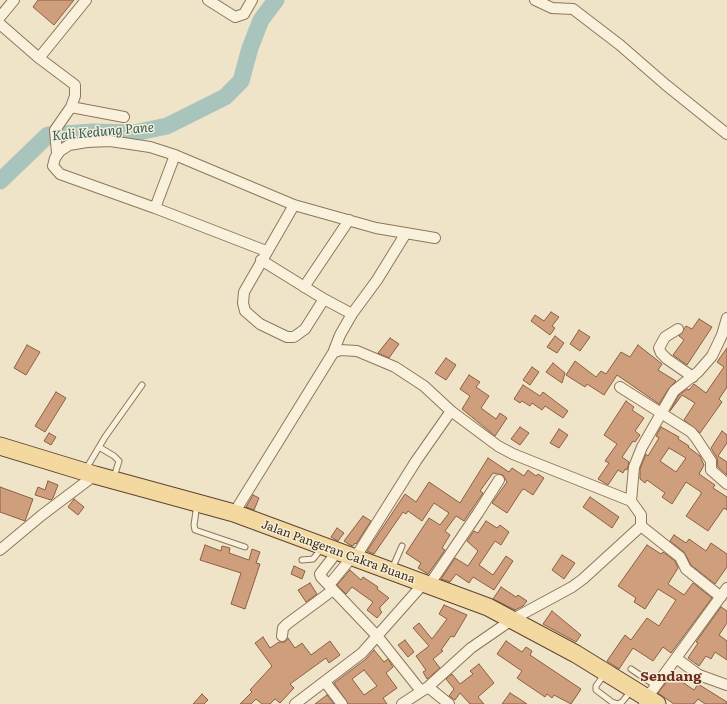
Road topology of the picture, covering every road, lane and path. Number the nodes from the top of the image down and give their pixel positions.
1 (14, 0) edge
2 (86, 0) edge
3 (208, 0) edge
4 (252, 0) edge
5 (535, 0) edge
6 (0, 17) edge
7 (0, 24) edge
8 (39, 58) junction
9 (71, 107) junction
10 (124, 117) dead end
11 (727, 134) edge
12 (57, 150) junction
13 (175, 155) junction
14 (294, 205) junction
15 (155, 208) junction
16 (349, 220) junction
17 (406, 233) junction
18 (435, 238) dead end
19 (266, 251) junction
20 (261, 260) junction
21 (304, 287) junction
22 (324, 299) junction
23 (352, 314) junction
24 (727, 318) edge
25 (678, 329) dead end
26 (336, 344) junction
27 (693, 377) junction
28 (142, 385) dead end
29 (620, 386) dead end
30 (451, 411) junction
31 (661, 412) junction
32 (0, 446) edge
33 (99, 447) junction
34 (90, 473) junction
35 (112, 480) junction
36 (499, 480) dead end
37 (727, 484) edge
38 (631, 501) junction
39 (197, 504) junction
40 (234, 513) junction
41 (641, 526) junction
42 (402, 546) dead end
43 (245, 547) dead end
44 (0, 550) edge
45 (342, 554) junction
46 (302, 560) dead end
47 (391, 570) junction
48 (426, 584) junction
49 (331, 587) junction
50 (727, 588) edge
51 (721, 597) junction
52 (513, 619) junction
53 (282, 636) dead end
54 (378, 637) junction
55 (676, 658) junction
56 (631, 669) dead end
57 (325, 682) junction
58 (727, 685) edge
59 (424, 689) junction
60 (651, 698) edge
61 (295, 704) edge
62 (342, 704) edge
63 (402, 704) edge
64 (449, 704) edge

1 - 6 street
2 - 8 street
3 - 4 street
5 - 11 street
7 - 8 street
8 - 9 street
9 - 10 street
9 - 12 street
12 - 13 street
12 - 15 street
13 - 14 street
13 - 15 street
14 - 16 street
14 - 19 street
15 - 19 street
16 - 17 street
16 - 21 street
17 - 18 street
17 - 23 street
19 - 20 street
20 - 21 street
20 - 22 street
21 - 22 street
22 - 23 street
23 - 26 street
24 - 27 street
25 - 27 street
26 - 30 street
26 - 40 street
27 - 31 street
28 - 33 lane
29 - 31 street
30 - 38 street
30 - 45 street
31 - 37 street
31 - 38 street
32 - 34 main road, Jalan Pangeran Cakra Buana
33 - 34 lane
33 - 35 lane
34 - 35 main road, Jalan Pangeran Cakra Buana
34 - 44 street
35 - 39 main road, Jalan Pangeran Cakra Buana
36 - 48 street
38 - 41 street
39 - 40 main road, Jalan Pangeran Cakra Buana
39 - 43 lane
40 - 45 main road, Jalan Pangeran Cakra Buana
41 - 51 street
41 - 52 street
42 - 47 lane
45 - 46 lane
45 - 47 main road, Jalan Pangeran Cakra Buana
45 - 49 street
45 - 49 street
47 - 48 main road, Jalan Pangeran Cakra Buana
48 - 52 main road, Jalan Pangeran Cakra Buana
48 - 54 street
49 - 53 street
49 - 54 street
50 - 51 street
51 - 55 street
52 - 59 street
52 - 60 main road, Jalan Pangeran Cakra Buana
54 - 57 street
54 - 59 street
55 - 58 street
55 - 60 street
56 - 60 lane
57 - 61 street
57 - 62 street
59 - 63 street
59 - 64 street

